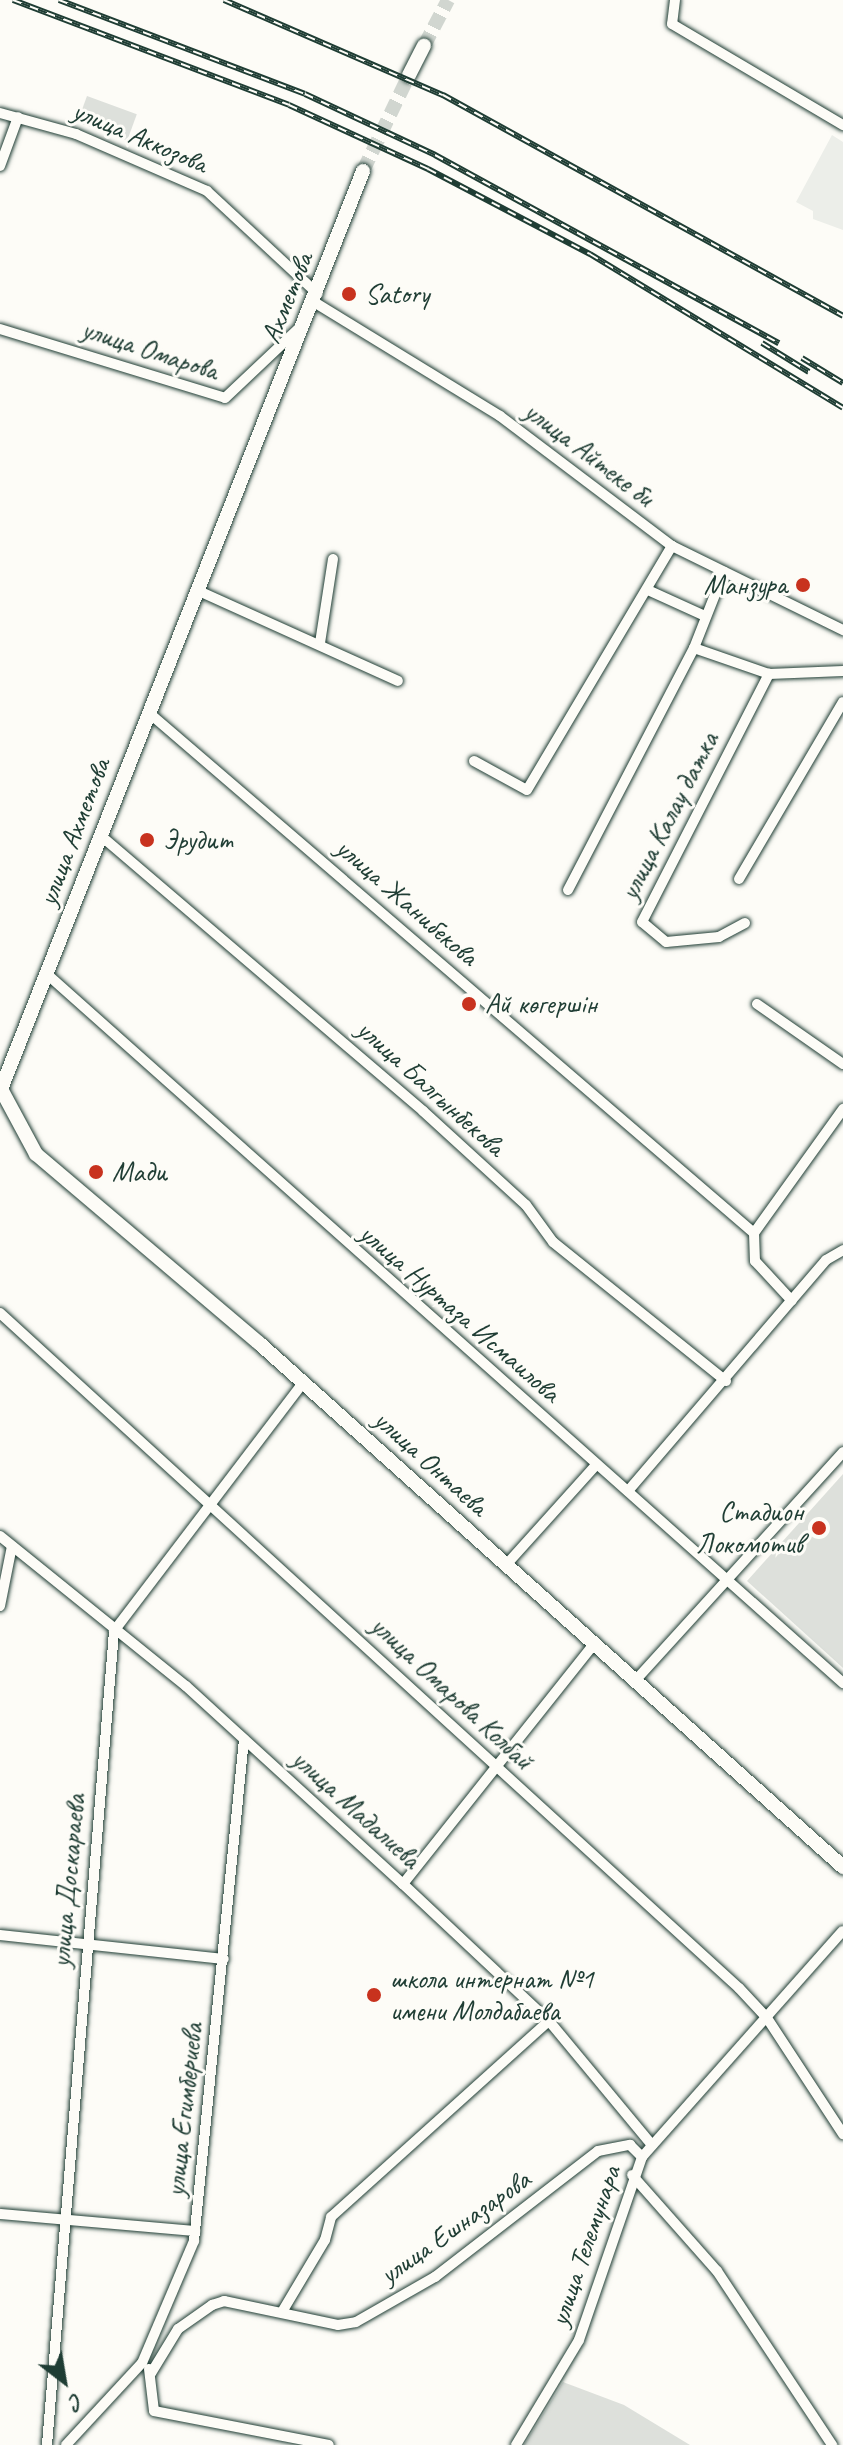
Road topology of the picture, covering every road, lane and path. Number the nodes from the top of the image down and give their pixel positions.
1 (675, 0) edge
2 (424, 46) tunnel mouth
3 (409, 75) tunnel mouth
4 (0, 113) edge
5 (18, 117) junction
6 (843, 125) edge
7 (0, 166) edge
8 (363, 171) tunnel mouth
9 (316, 298) junction
10 (305, 322) junction
11 (0, 329) edge
12 (257, 444) joint
13 (672, 546) junction
14 (333, 559) dead end
15 (724, 572) junction
16 (650, 591) junction
17 (201, 592) junction
18 (703, 615) junction
19 (843, 630) edge
20 (320, 643) junction
21 (694, 648) junction
22 (843, 671) edge
23 (769, 674) junction
24 (398, 681) dead end
25 (843, 702) edge
26 (148, 712) junction
27 (474, 761) dead end
28 (100, 835) junction
29 (739, 879) dead end
30 (568, 890) dead end
31 (745, 923) dead end
32 (48, 975) junction
33 (757, 1004) dead end
34 (843, 1064) edge
35 (0, 1090) edge
36 (843, 1109) edge
37 (754, 1233) junction
38 (841, 1250) edge
39 (792, 1301) junction
40 (0, 1313) edge
41 (726, 1381) junction
42 (303, 1383) junction
43 (843, 1452) edge
44 (596, 1465) junction
45 (628, 1491) junction
46 (210, 1502) junction
47 (0, 1536) edge
48 (12, 1546) junction
49 (506, 1565) junction
50 (726, 1579) junction
51 (0, 1606) edge
52 (114, 1631) junction
53 (593, 1645) junction
54 (634, 1682) junction
55 (843, 1683) edge
56 (244, 1739) junction
57 (495, 1765) junction
58 (843, 1867) edge
59 (403, 1884) junction
60 (843, 1931) edge
61 (0, 1935) edge
62 (87, 1947) junction
63 (224, 1959) junction
64 (767, 2018) junction
65 (549, 2021) junction
66 (843, 2134) edge
67 (652, 2145) junction
68 (642, 2157) junction
69 (632, 2175) junction
70 (0, 2214) edge
71 (61, 2221) junction
72 (195, 2231) junction
73 (282, 2312) junction
74 (149, 2347) junction
75 (150, 2375) junction
76 (47, 2445) edge
77 (66, 2445) edge
78 (329, 2445) edge
79 (516, 2445) edge
80 (832, 2445) edge

1 - 6 street
2 - 3 main road
4 - 5 street, улица Аккозова
5 - 7 street
5 - 9 street, улица Аккозова
8 - 9 main road, Ахметова
9 - 10 main road, Ахметова
9 - 13 street, улица Айтеке би
10 - 11 street, улица Омарова
10 - 12 main road, Ахметова
12 - 17 main road, улица Ахметова
13 - 15 street, улица Айтеке би
13 - 16 street
14 - 20 street
15 - 18 street, улица Калау датка
15 - 19 street, улица Айтеке би
16 - 18 street
16 - 27 street
17 - 20 street
17 - 26 main road, улица Ахметова
18 - 21 street, улица Калау датка
20 - 24 street
21 - 23 street
21 - 30 street, улица Калау датка
22 - 23 street
23 - 31 street, улица Калау датка
25 - 29 street
26 - 28 main road, улица Ахметова
26 - 37 street, улица Жанибекова
28 - 32 main road, улица Ахметова
28 - 41 street, улица Балгынбекова
32 - 35 main road, улица Ахметова
32 - 44 street, улица Нуртаза Исмаилова
33 - 34 street
35 - 42 main road, улица Онтаева
36 - 37 street
37 - 39 street
38 - 39 street
39 - 41 street
40 - 46 street, улица Омарова Колбай
41 - 45 street
42 - 46 street
42 - 49 main road, улица Онтаева
43 - 50 street
44 - 45 street, улица Нуртаза Исмаилова
44 - 49 street
45 - 50 street, улица Нуртаза Исмаилова
46 - 52 street
46 - 57 street, улица Омарова Колбай
47 - 48 street, улица Мадалиева
48 - 51 street
48 - 52 street, улица Мадалиева
49 - 53 main road, улица Онтаева
50 - 54 street
50 - 55 street, улица Нуртаза Исмаилова
52 - 56 street, улица Мадалиева
52 - 62 street, улица Доскараева
53 - 54 main road, улица Онтаева
53 - 57 street
54 - 58 main road, улица Онтаева
56 - 59 street, улица Мадалиева
56 - 63 street, улица Егимбериева
57 - 59 street
57 - 64 street, улица Омарова Колбай
59 - 65 street, улица Мадалиева
60 - 64 street, улица Телемунара
61 - 62 street
62 - 63 street
62 - 71 street, улица Доскараева
63 - 72 street, улица Егимбериева
64 - 66 street, улица Омарова Колбай
64 - 67 street, улица Телемунара
65 - 67 street, улица Мадалиева
65 - 73 street
67 - 68 street, улица Телемунара
68 - 69 street, улица Телемунара
68 - 73 street, улица Ешназарова
69 - 79 street, улица Телемунара
69 - 80 street
70 - 71 street
71 - 72 street
71 - 76 street, улица Доскараева
72 - 74 street, улица Егимбериева
73 - 75 street, улица Ешназарова
74 - 75 street
74 - 77 street, улица Егимбериева
75 - 78 street

